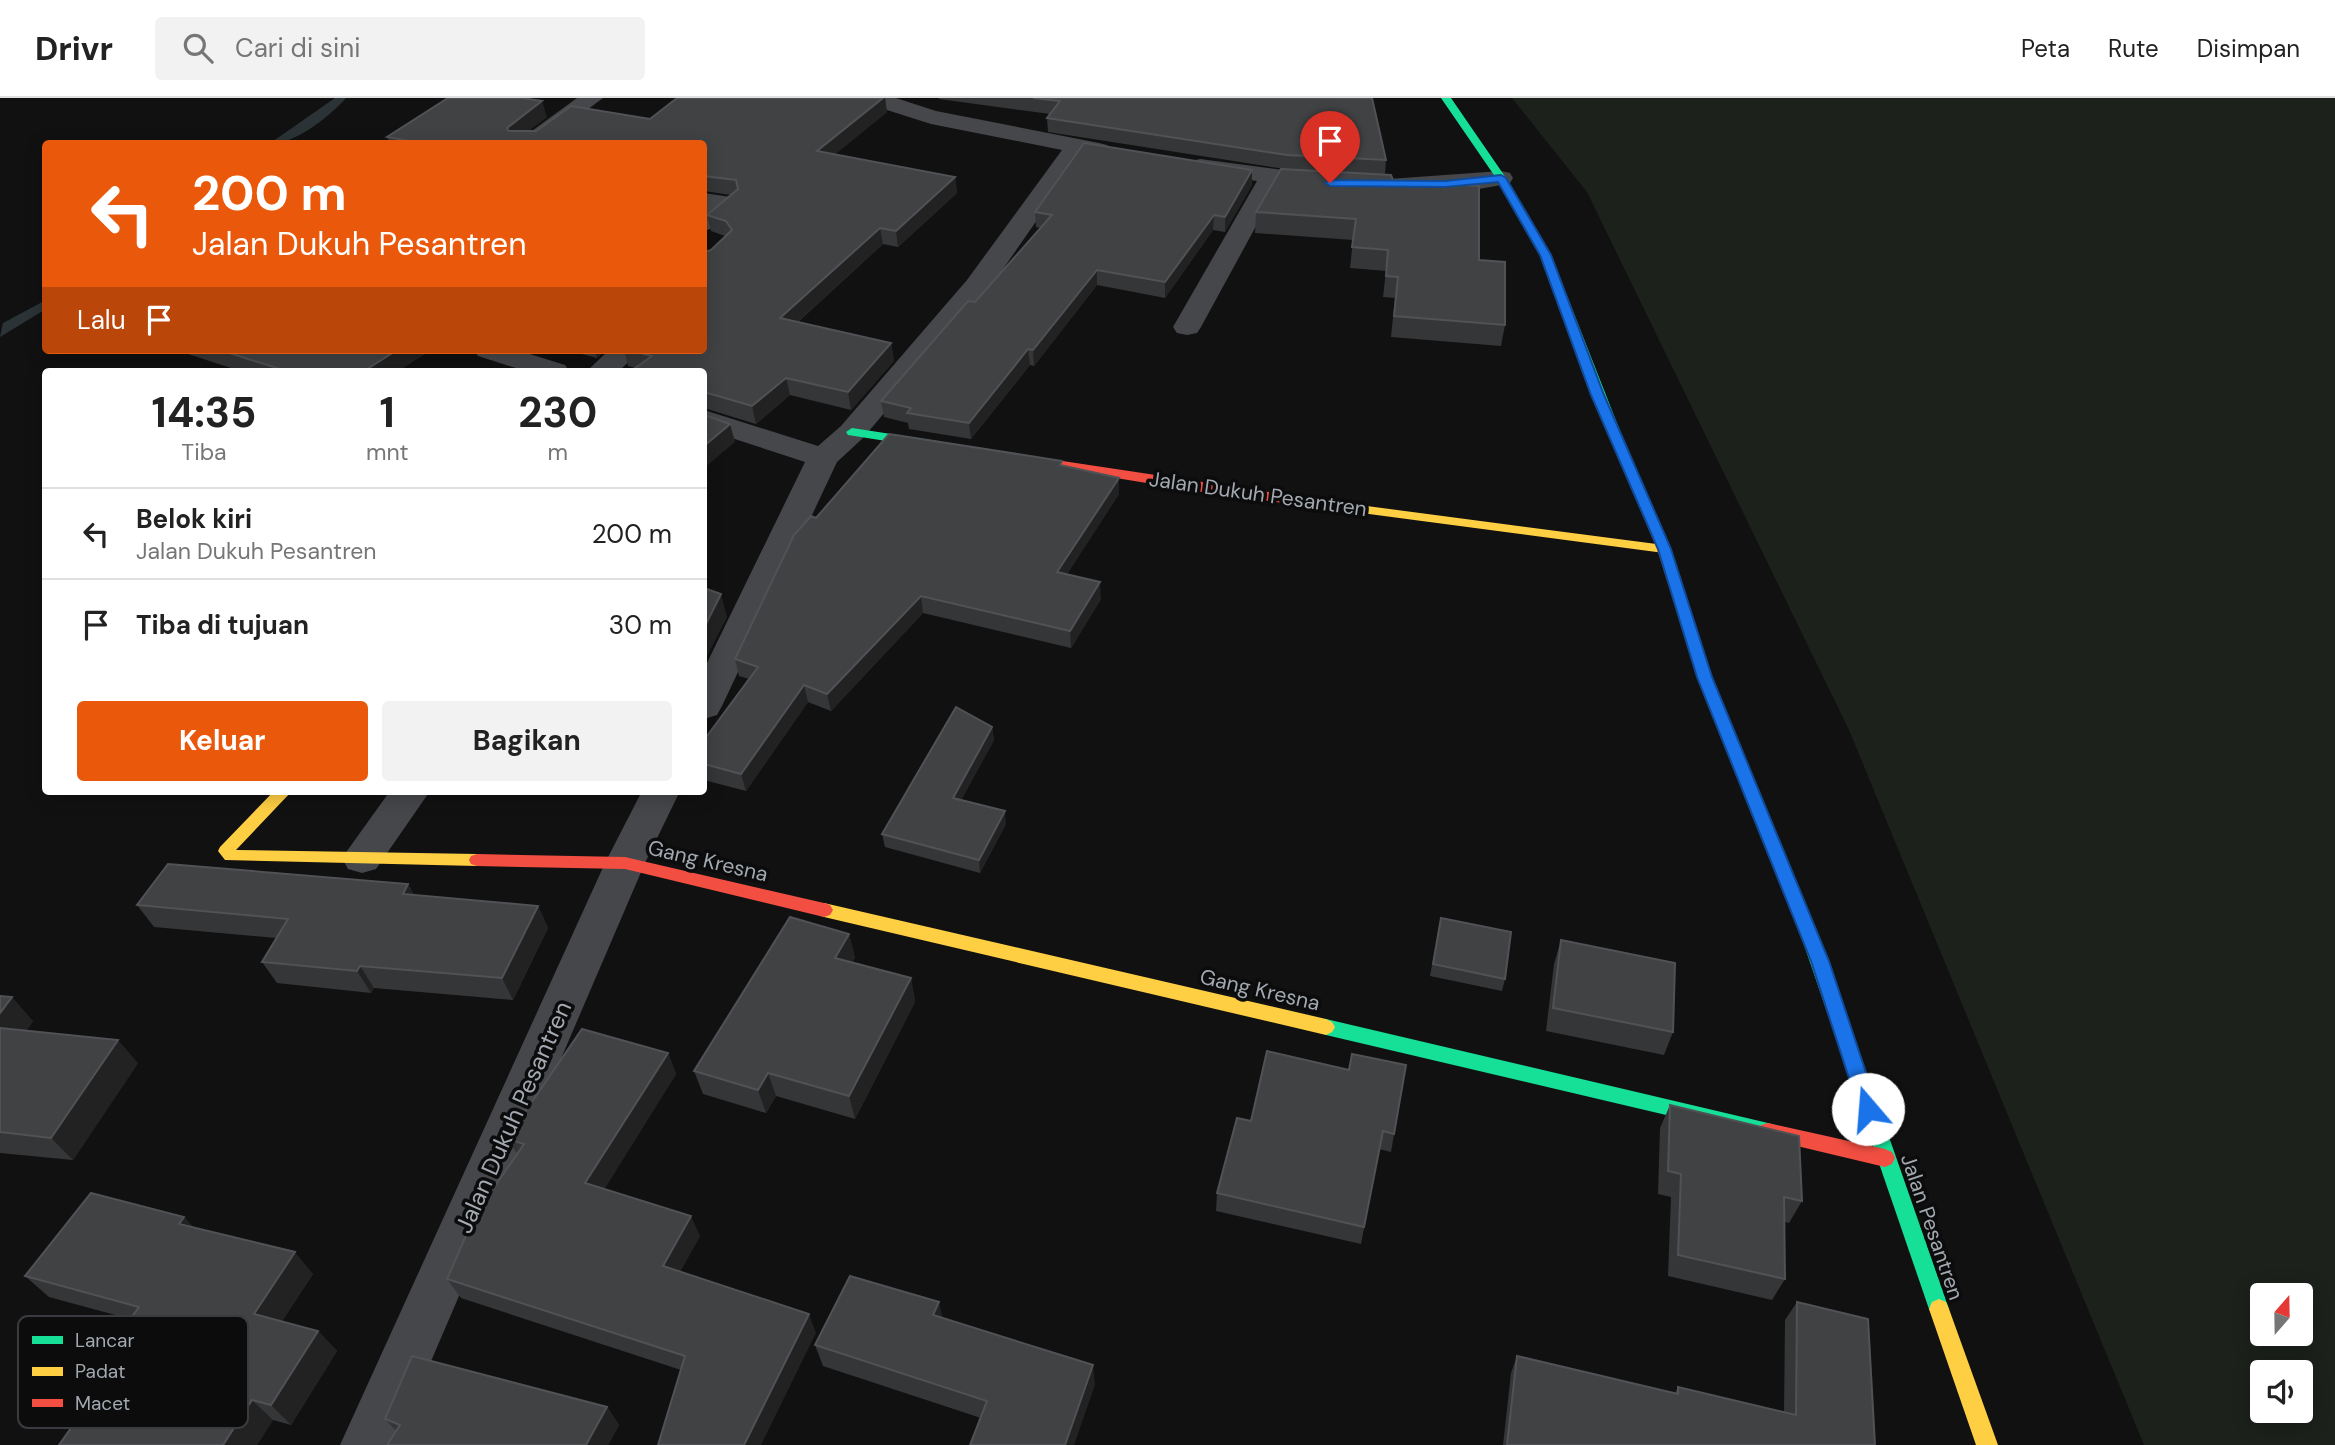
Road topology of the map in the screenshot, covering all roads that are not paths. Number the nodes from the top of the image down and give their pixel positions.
1 (592, 98) edge
2 (873, 98) edge
3 (1446, 98) edge
4 (531, 140) edge
5 (1076, 147) junction
6 (1128, 155) edge
7 (1180, 163) edge
8 (1271, 177) junction
9 (1501, 178) junction
10 (1355, 184) edge
11 (1380, 184) edge
12 (707, 200) edge
13 (708, 236) edge
14 (1187, 327) dead end
15 (501, 354) edge
16 (622, 354) edge
17 (545, 368) edge
18 (605, 368) edge
19 (707, 420) edge
20 (852, 432) junction
21 (947, 447) edge
22 (1000, 455) edge
23 (823, 457) junction
24 (1664, 549) junction
25 (707, 700) edge
26 (280, 795) edge
27 (408, 795) edge
28 (659, 795) edge
29 (362, 858) junction
30 (625, 863) junction
31 (1885, 1158) junction
32 (367, 1445) edge
33 (1987, 1445) edge

1 - 4 street
2 - 5 street
3 - 9 street, Jalan Pesantren
5 - 6 street
5 - 20 street
7 - 8 street
8 - 10 street
8 - 14 street
9 - 11 street
9 - 24 street, Jalan Pesantren
12 - 13 street
15 - 17 street
16 - 18 street
19 - 23 street
20 - 21 street
20 - 23 street
22 - 24 street, Jalan Dukuh Pesantren
23 - 25 street
24 - 31 street, Jalan Pesantren
26 - 29 street, Gang Kresna
27 - 29 street
28 - 30 street, Jalan Dukuh Pesantren
29 - 30 street, Gang Kresna
30 - 31 street, Gang Kresna
30 - 32 street, Jalan Dukuh Pesantren
31 - 33 street, Jalan Pesantren

